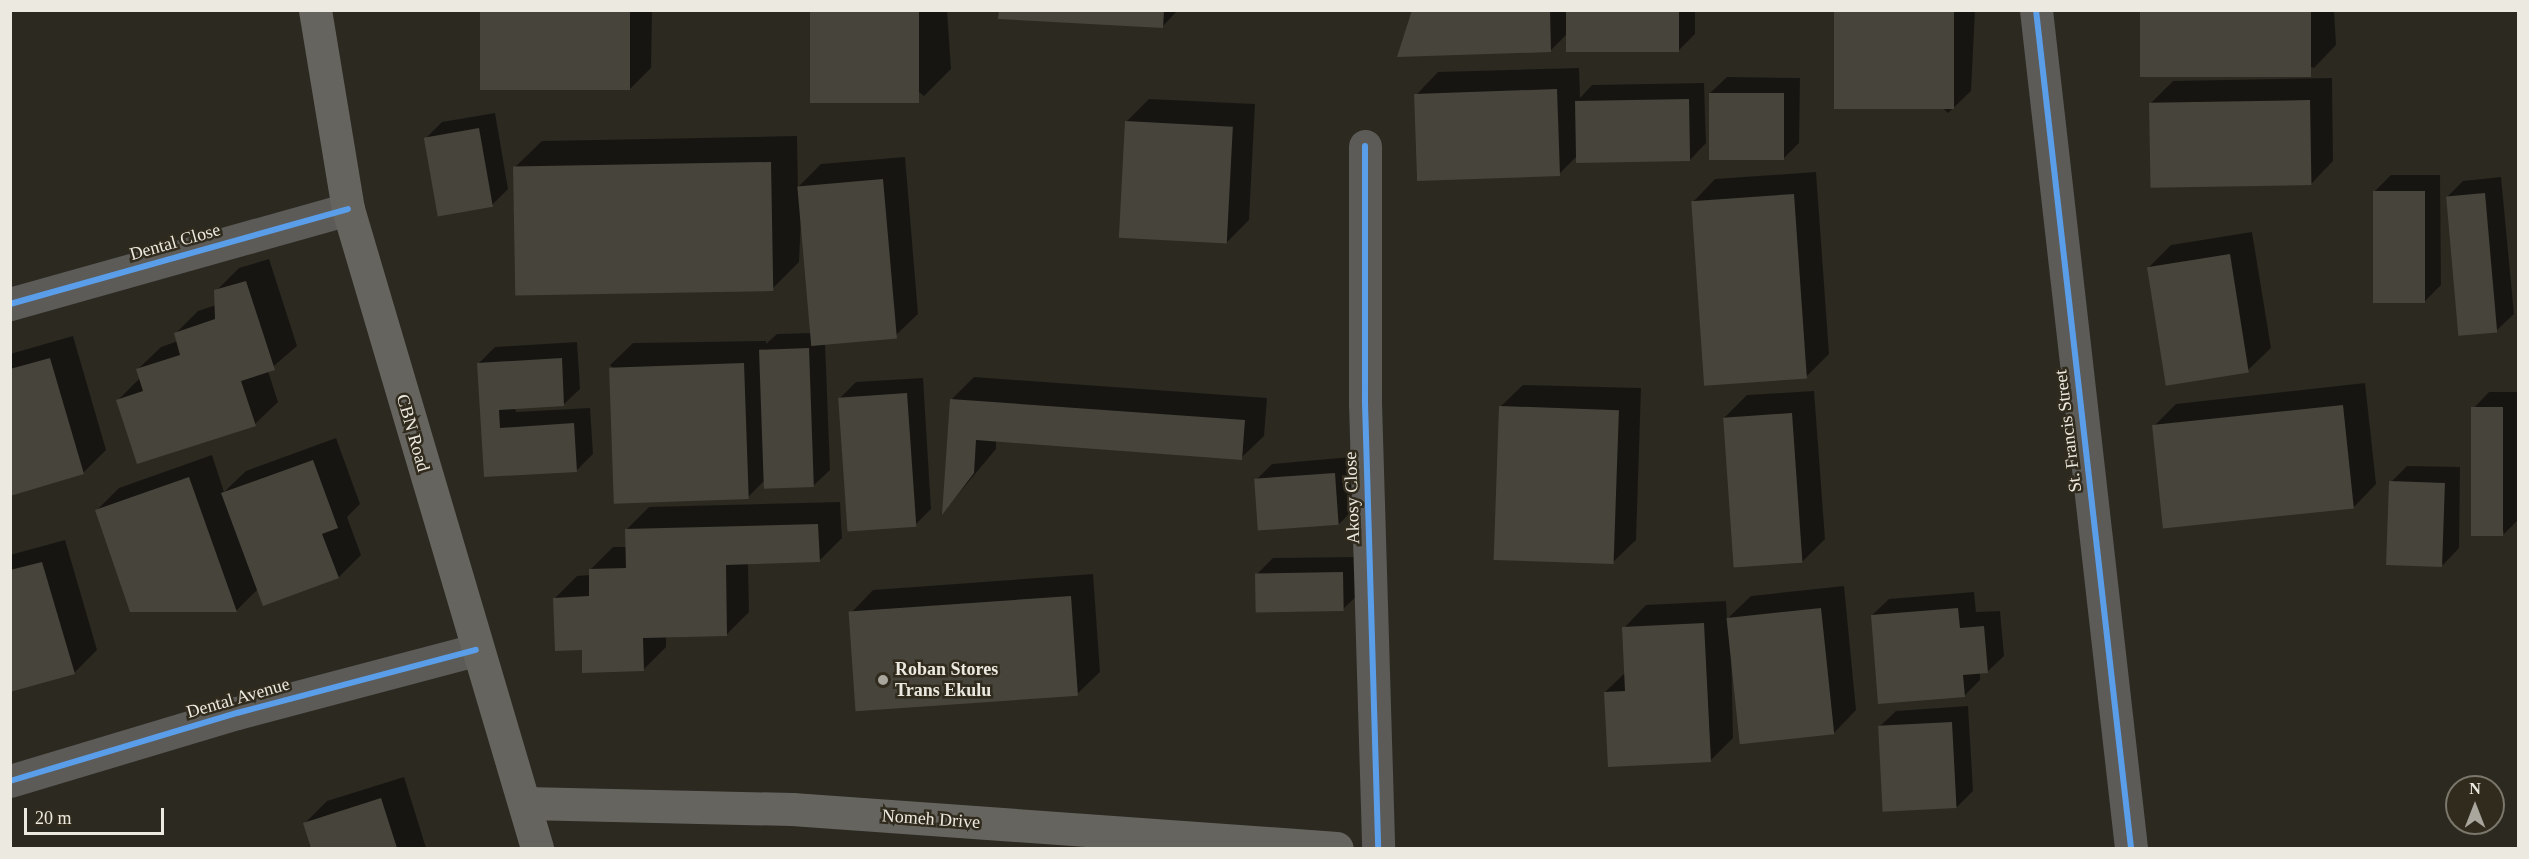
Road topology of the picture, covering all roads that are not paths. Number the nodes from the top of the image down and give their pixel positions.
1 (315, 10) edge
2 (2036, 10) edge
3 (1365, 146) dead end
4 (348, 209) junction
5 (10, 304) edge
6 (476, 650) junction
7 (10, 781) edge
8 (525, 803) junction
9 (537, 849) edge
10 (1337, 849) edge
11 (1378, 849) edge
12 (2131, 849) edge

1 - 4 main road, CBN Road
2 - 12 street, St. Francis Street
3 - 11 street, Akosy Close
4 - 5 street, Dental Close
4 - 6 main road, CBN Road
6 - 7 street, Dental Avenue
6 - 8 main road, CBN Road
8 - 9 main road, CBN Road
8 - 10 main road, Nomeh Drive

